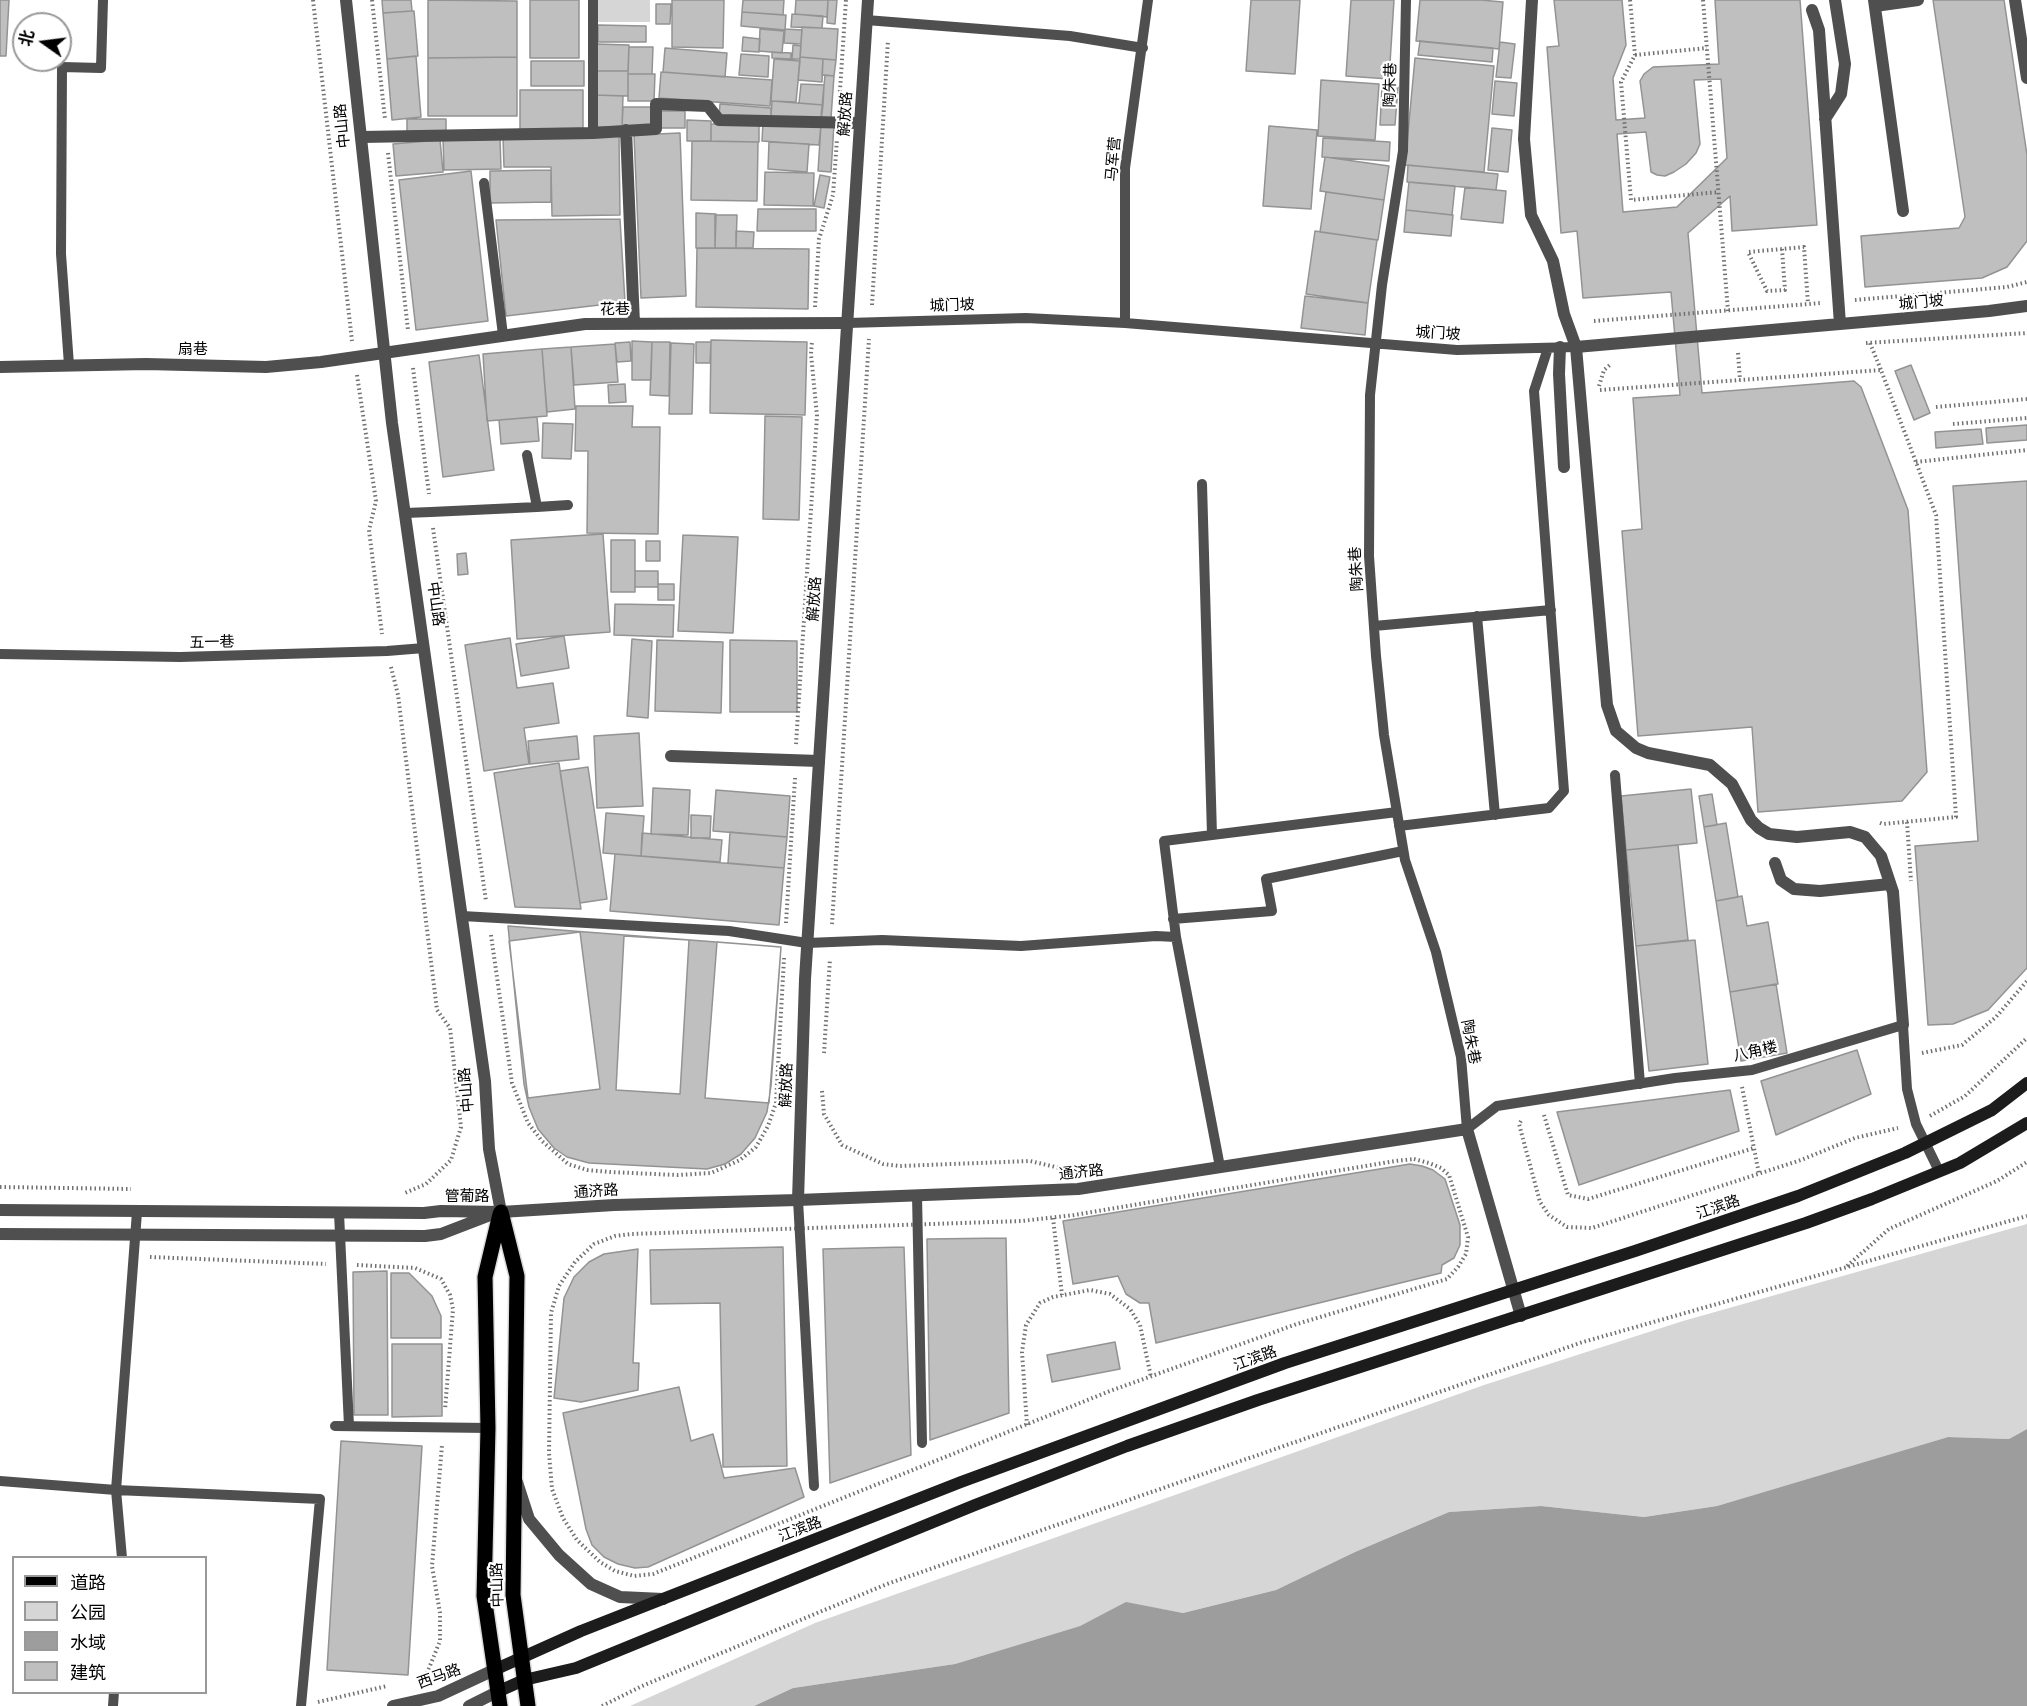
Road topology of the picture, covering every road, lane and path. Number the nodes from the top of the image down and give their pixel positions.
1 (103, 0) edge
2 (313, 0) edge
3 (346, 0) edge
4 (372, 0) edge
5 (593, 0) edge
6 (846, 0) edge
7 (868, 0) edge
8 (1148, 0) edge
9 (1406, 0) edge
10 (1532, 0) edge
11 (1630, 0) edge
12 (1703, 0) edge
13 (1835, 0) edge
14 (1918, 0) edge
15 (2015, 0) edge
16 (1874, 3) edge
17 (1812, 10) dead end
18 (866, 20) junction
19 (890, 22) junction
20 (1143, 48) junction
21 (1707, 48) junction
22 (1635, 55) junction
23 (2027, 78) edge
24 (1825, 119) junction
25 (838, 122) junction
26 (859, 123) junction
27 (626, 130) junction
28 (593, 133) junction
29 (386, 136) junction
30 (361, 137) junction
31 (484, 183) dead end
32 (1719, 192) junction
33 (1903, 210) dead end
34 (1782, 249) junction
35 (2027, 282) edge
36 (1839, 302) junction
37 (1808, 304) junction
38 (2027, 306) edge
39 (1728, 311) junction
40 (1594, 321) dead end
41 (814, 322) junction
42 (847, 322) junction
43 (871, 322) junction
44 (1125, 323) junction
45 (634, 324) junction
46 (1840, 324) junction
47 (2027, 333) edge
48 (503, 335) junction
49 (1870, 343) junction
50 (1376, 344) junction
51 (1859, 344) dead end
52 (1554, 347) junction
53 (1576, 347) junction
54 (410, 349) junction
55 (1749, 352) dead end
56 (385, 353) junction
57 (1738, 353) junction
58 (1726, 354) dead end
59 (355, 357) junction
60 (1612, 363) dead end
61 (69, 365) junction
62 (0, 367) edge
63 (1881, 370) junction
64 (1740, 380) junction
65 (2027, 399) edge
66 (1936, 407) dead end
67 (2027, 418) edge
68 (1953, 424) dead end
69 (2027, 450) edge
70 (527, 455) dead end
71 (1916, 462) junction
72 (1564, 467) dead end
73 (1202, 484) dead end
74 (568, 506) dead end
75 (537, 507) junction
76 (431, 512) junction
77 (405, 513) junction
78 (1551, 610) junction
79 (1478, 616) junction
80 (1374, 626) junction
81 (424, 648) junction
82 (387, 651) junction
83 (0, 654) edge
84 (671, 756) dead end
85 (795, 760) junction
86 (819, 761) junction
87 (1615, 775) dead end
88 (1397, 812) junction
89 (1495, 815) junction
90 (1876, 820) dead end
91 (1907, 822) junction
92 (1399, 826) junction
93 (1212, 835) junction
94 (1404, 851) junction
95 (1775, 863) dead end
96 (1890, 884) junction
97 (1912, 891) dead end
98 (462, 916) junction
99 (488, 918) junction
100 (1173, 919) junction
101 (1176, 937) junction
102 (785, 940) junction
103 (831, 942) junction
104 (807, 943) junction
105 (2027, 981) edge
106 (1903, 1024) junction
107 (2027, 1038) edge
108 (1921, 1042) dead end
109 (824, 1062) dead end
110 (1732, 1082) dead end
111 (2027, 1083) edge
112 (1640, 1084) junction
113 (822, 1086) dead end
114 (1541, 1104) dead end
115 (1524, 1115) dead end
116 (2027, 1123) edge
117 (1916, 1124) junction
118 (1467, 1129) junction
119 (1925, 1143) junction
120 (1754, 1148) junction
121 (2027, 1162) edge
122 (1220, 1167) junction
123 (1072, 1171) dead end
124 (1939, 1171) junction
125 (1759, 1174) junction
126 (0, 1187) edge
127 (138, 1190) dead end
128 (395, 1195) dead end
129 (917, 1196) junction
130 (798, 1200) junction
131 (0, 1210) edge
132 (137, 1212) junction
133 (501, 1212) junction
134 (339, 1213) junction
135 (2027, 1216) edge
136 (1053, 1218) junction
137 (918, 1225) junction
138 (799, 1229) junction
139 (0, 1234) edge
140 (135, 1235) junction
141 (341, 1236) junction
142 (1845, 1268) junction
143 (1514, 1290) junction
144 (1062, 1295) junction
145 (1521, 1316) junction
146 (1151, 1377) junction
147 (1027, 1425) junction
148 (335, 1426) dead end
149 (350, 1426) junction
150 (488, 1428) junction
151 (921, 1443) dead end
152 (515, 1474) junction
153 (0, 1481) edge
154 (814, 1486) dead end
155 (116, 1490) junction
156 (122, 1556) edge
157 (663, 1599) junction
158 (522, 1657) junction
159 (495, 1670) junction
160 (525, 1680) junction
161 (499, 1699) edge
162 (302, 1706) edge
163 (393, 1706) edge
164 (469, 1706) edge
165 (528, 1706) edge
166 (602, 1706) edge

1 - 61 lane
2 - 59 path
3 - 30 street, 中山路
4 - 29 path
5 - 28 lane
6 - 25 path
7 - 18 street, 解放路
8 - 20 lane, 马军营
9 - 50 lane, 陶朱巷
10 - 53 street
11 - 22 path
12 - 21 path
13 - 24 street
14 - 16 street
15 - 23 street
16 - 33 street
17 - 24 street
18 - 19 lane
18 - 26 street, 解放路
19 - 20 lane
19 - 43 path
20 - 44 lane, 马军营
21 - 22 path
21 - 32 path
22 - 32 path
24 - 36 street
25 - 26 street
25 - 27 street
25 - 41 path
26 - 42 street, 解放路
27 - 28 street
27 - 45 street
28 - 29 street
29 - 30 street
29 - 54 path
30 - 56 street, 中山路
31 - 48 lane
32 - 39 path
34 - 34 path
34 - 37 path
35 - 36 path
36 - 37 path
36 - 46 street
37 - 39 path
38 - 46 street, 城门坡
39 - 40 path
41 - 42 street, 花巷
41 - 45 street, 花巷
41 - 85 path
42 - 43 lane, 城门坡
42 - 86 street, 解放路
43 - 44 lane, 城门坡
43 - 103 path
44 - 50 lane, 城门坡
45 - 48 street, 花巷
46 - 53 street, 城门坡
47 - 49 path
48 - 54 street, 花巷
49 - 51 path
49 - 63 path
50 - 52 lane, 城门坡
50 - 80 lane, 陶朱巷
52 - 53 lane, 城门坡
52 - 72 street
52 - 78 lane
53 - 96 street
54 - 56 street, 花巷
54 - 76 path
55 - 57 path
56 - 59 street, 扇巷
56 - 77 street, 中山路
57 - 58 path
57 - 64 path
59 - 61 street, 扇巷
59 - 82 path
60 - 64 path
61 - 62 street, 扇巷
63 - 64 path
63 - 71 path
65 - 66 path
67 - 68 path
69 - 71 path
70 - 75 lane
71 - 91 path
73 - 93 lane
74 - 75 lane
75 - 76 lane
76 - 77 lane
76 - 99 path
77 - 81 street, 中山路
78 - 79 lane
78 - 89 lane
79 - 80 lane
79 - 89 lane
80 - 88 lane, 陶朱巷
81 - 82 lane, 五一巷
81 - 98 street, 中山路
82 - 83 lane, 五一巷
82 - 128 path
84 - 85 street
85 - 86 street
85 - 102 path
86 - 104 street, 解放路
87 - 112 lane
88 - 92 lane, 陶朱巷
88 - 93 lane
89 - 92 lane
90 - 91 path
91 - 97 path
92 - 94 lane, 陶朱巷
93 - 100 lane
94 - 100 lane
94 - 118 lane, 陶朱巷
95 - 96 street
96 - 106 street
98 - 99 lane
98 - 133 street, 中山路
99 - 102 lane
99 - 102 path
100 - 101 lane
101 - 103 lane
101 - 122 lane
102 - 104 lane
103 - 104 lane
103 - 109 path
104 - 130 street, 解放路
105 - 108 path
106 - 112 lane, 八角楼
106 - 117 lane
107 - 117 path
110 - 120 path
111 - 119 main road, 江滨路
112 - 118 lane, 八角楼
113 - 123 path
114 - 120 path
115 - 125 path
116 - 124 main road
117 - 119 lane
117 - 125 path
118 - 122 street, 通济路
118 - 143 street
119 - 124 lane
119 - 143 main road, 江滨路
120 - 125 path
121 - 142 path
122 - 129 street, 通济路
124 - 145 main road
126 - 127 path
129 - 130 street, 通济路
129 - 137 lane
130 - 133 street, 通济路
130 - 138 lane
131 - 132 street, 管葡路
132 - 134 street, 管葡路
132 - 140 lane
133 - 134 street, 管葡路
133 - 141 street, 管葡路
133 - 150 main road, 中山路
133 - 152 main road, 中山路
134 - 141 lane
135 - 142 path
136 - 137 path
136 - 144 path
136 - 146 path
137 - 138 path
137 - 151 lane
138 - 147 path
138 - 154 lane
139 - 140 street, 管葡路
140 - 141 street, 管葡路
140 - 155 lane
141 - 149 lane
142 - 166 path
143 - 145 street
143 - 157 main road, 江滨路
144 - 146 path
144 - 147 path
145 - 160 main road
146 - 147 path
148 - 149 lane
149 - 150 lane
150 - 159 main road, 中山路
152 - 157 street
152 - 158 main road, 中山路
153 - 155 lane
155 - 156 lane
155 - 162 lane
157 - 158 main road, 江滨路
158 - 159 main road, 江滨路
158 - 160 main road, 中山路
159 - 161 main road, 中山路
159 - 163 street, 西马路
160 - 161 main road
160 - 165 main road, 中山路
161 - 164 street

